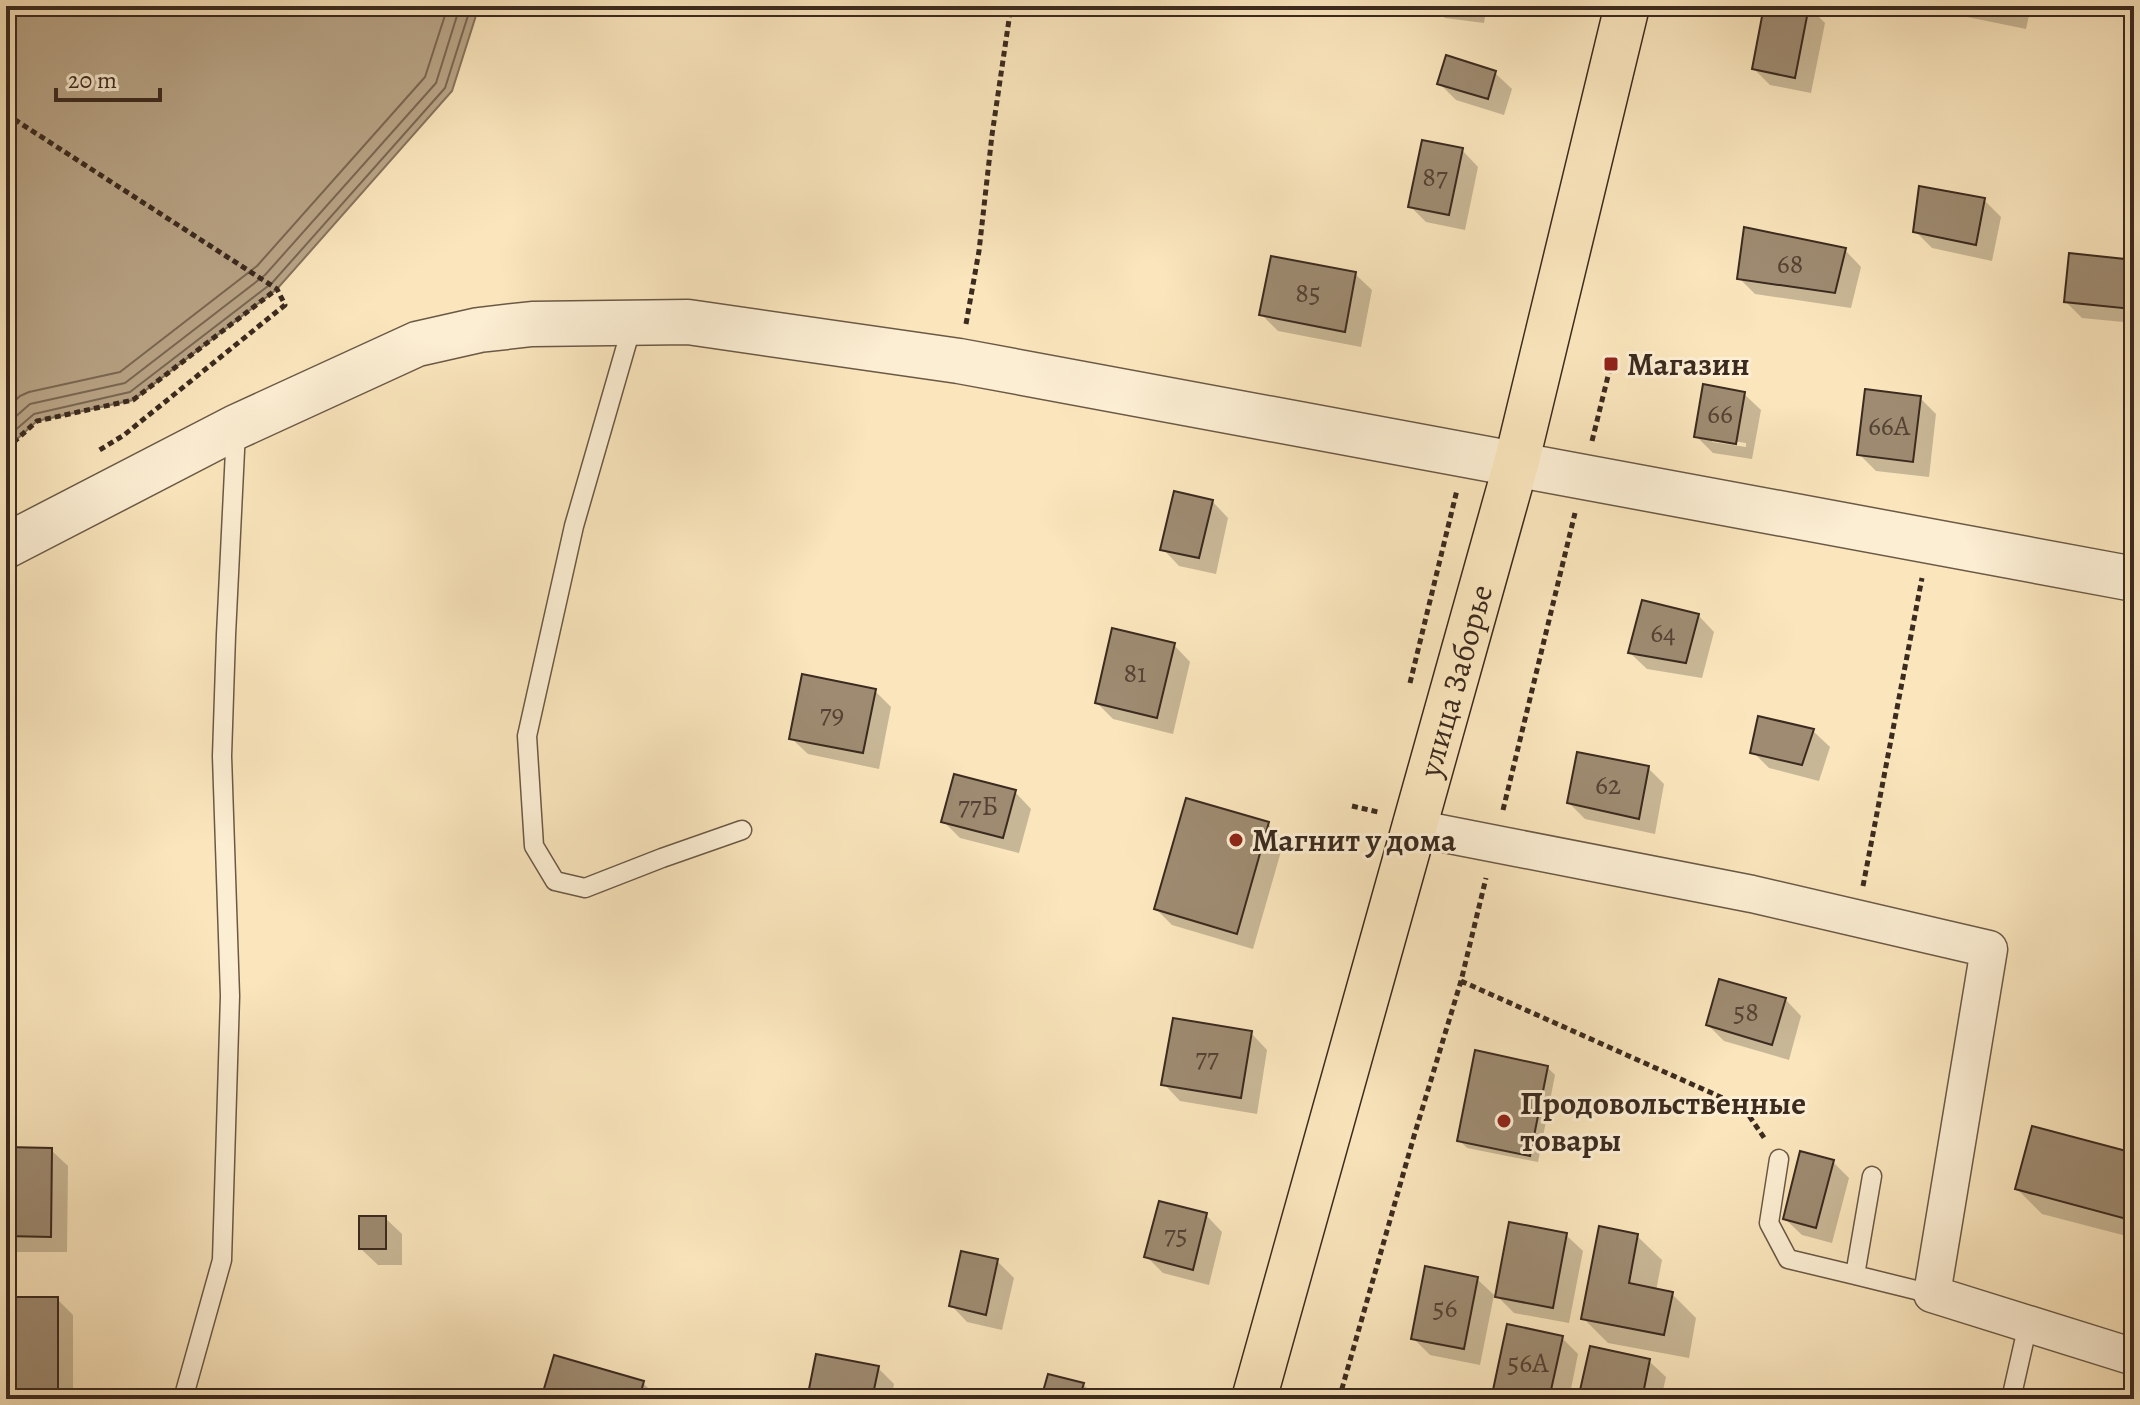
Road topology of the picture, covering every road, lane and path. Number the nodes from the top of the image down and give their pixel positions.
1 (1011, 6) edge
2 (1627, 6) edge
3 (6, 114) edge
4 (277, 289) junction
5 (633, 322) junction
6 (959, 361) junction
7 (1611, 364) dead end
8 (236, 427) junction
9 (6, 449) edge
10 (98, 451) dead end
11 (1516, 464) junction
12 (1584, 476) junction
13 (1459, 480) dead end
14 (1929, 541) junction
15 (6, 546) edge
16 (2134, 579) edge
17 (1409, 689) dead end
18 (1352, 806) dead end
19 (1398, 814) junction
20 (742, 830) dead end
21 (1494, 845) junction
22 (1857, 918) junction
23 (1461, 981) junction
24 (1779, 1159) joint
25 (1872, 1176) dead end
26 (1855, 1275) junction
27 (1932, 1294) junction
28 (2028, 1324) junction
29 (2134, 1357) edge
30 (183, 1399) edge
31 (1254, 1399) edge
32 (1339, 1399) edge
33 (2011, 1399) edge

1 - 6 path
2 - 11 main road, улица Заборье
3 - 4 path
4 - 9 path
4 - 10 path
5 - 6 street
5 - 8 street
5 - 20 lane
6 - 11 street
7 - 12 path
8 - 15 street
8 - 30 lane
11 - 12 street
11 - 19 main road, улица Заборье
12 - 14 street
12 - 21 path
13 - 17 path
14 - 16 street
14 - 22 path
18 - 19 path
19 - 21 street
19 - 31 main road, улица Заборье
21 - 22 street
21 - 23 path
22 - 27 street
23 - 24 path
23 - 32 path
24 - 26 lane
25 - 26 lane
26 - 27 lane
27 - 28 street
28 - 29 street
28 - 33 lane

